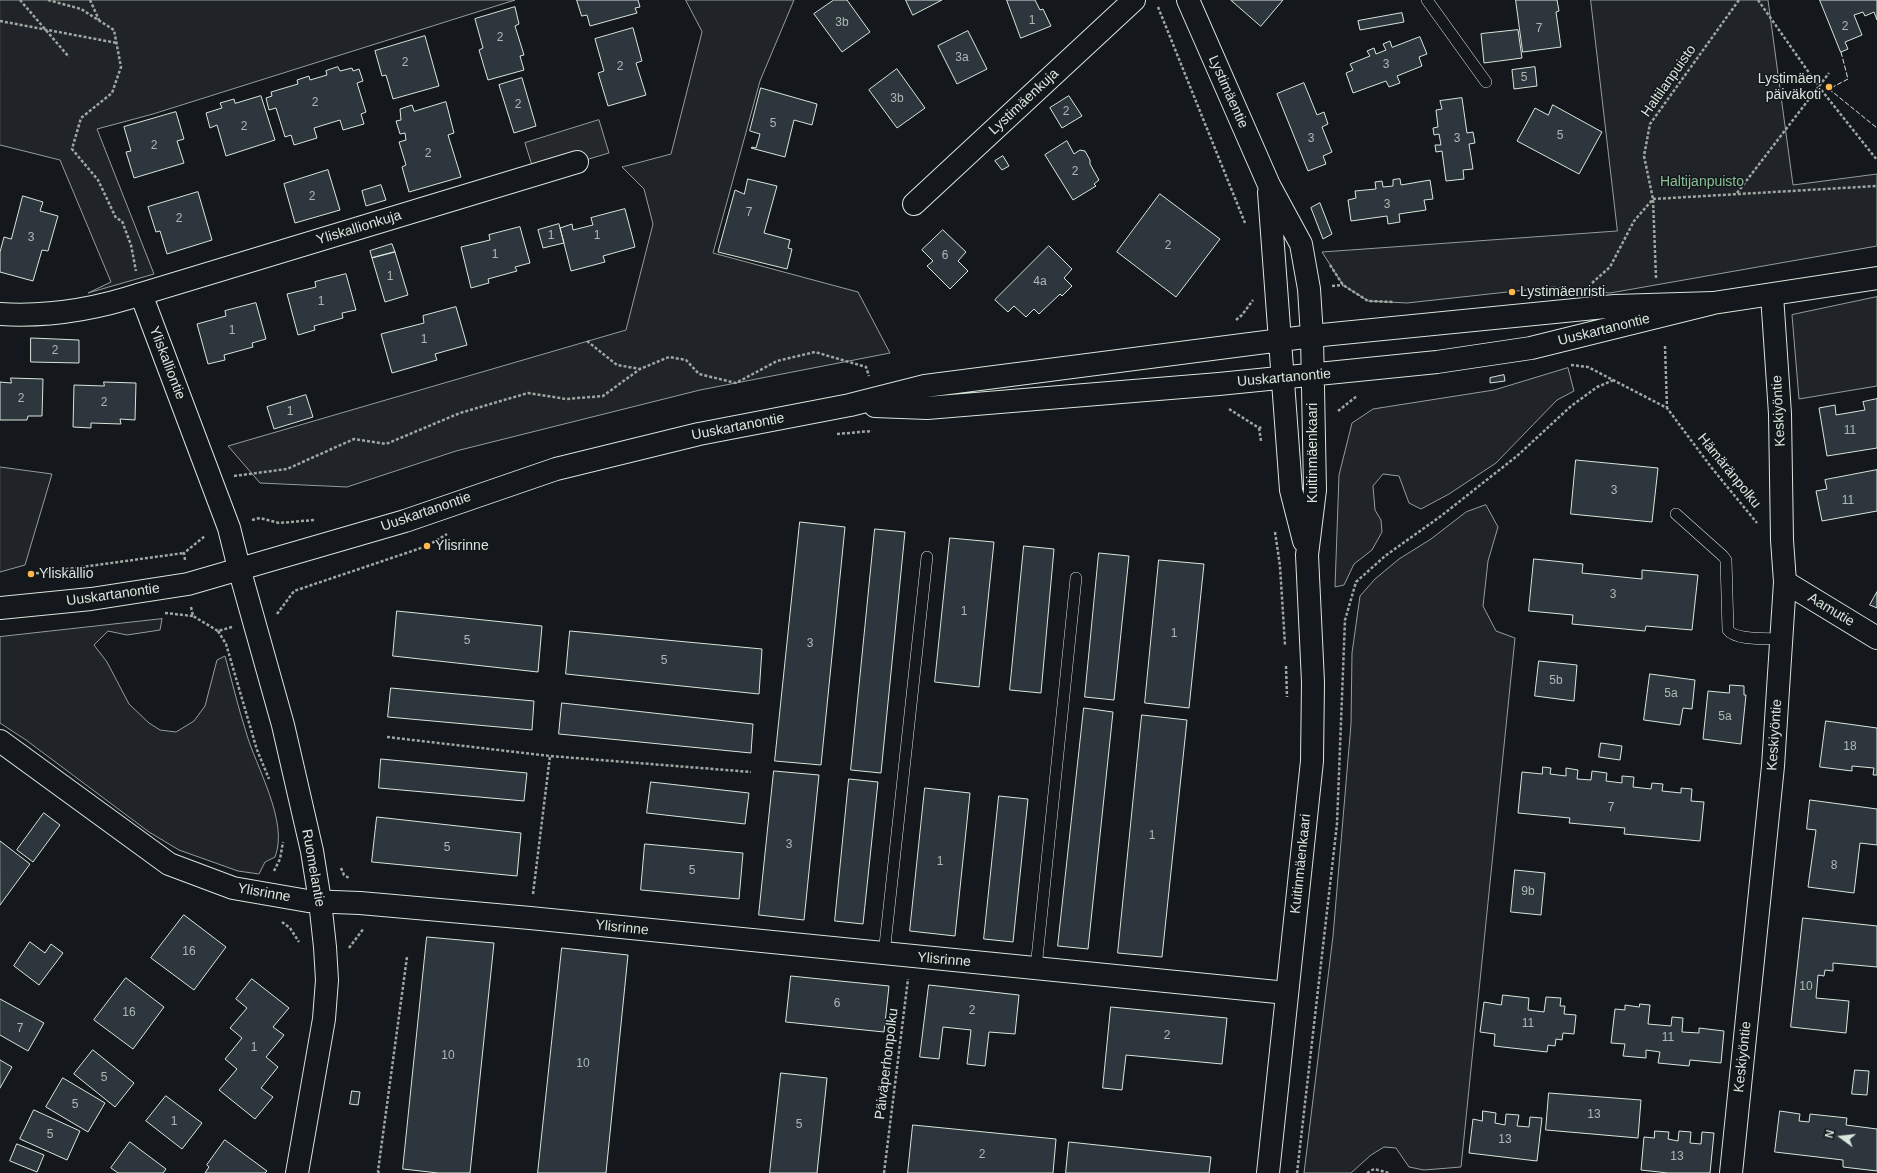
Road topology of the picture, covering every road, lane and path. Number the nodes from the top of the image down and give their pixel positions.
1 (20, 0) edge
2 (48, 0) edge
3 (90, 0) edge
4 (1134, 0) edge
5 (1155, 0) edge
6 (1188, 0) edge
7 (1427, 0) edge
8 (1739, 0) edge
9 (1758, 0) edge
10 (0, 21) edge
11 (99, 21) junction
12 (46, 29) junction
13 (116, 43) junction
14 (69, 57) dead end
15 (1829, 73) dead end
16 (1486, 82) dead end
17 (1819, 87) junction
18 (1877, 160) edge
19 (577, 162) dead end
20 (1269, 185) junction
21 (1877, 186) edge
22 (1737, 194) junction
23 (1653, 199) junction
24 (914, 204) dead end
25 (1246, 225) dead end
26 (1656, 278) dead end
27 (1877, 278) edge
28 (1584, 284) dead end
29 (1343, 285) dead end
30 (1309, 289) junction
31 (141, 294) junction
32 (1772, 295) junction
33 (1368, 301) dead end
34 (1399, 302) dead end
35 (1713, 303) junction
36 (0, 314) edge
37 (1312, 336) junction
38 (1279, 340) junction
39 (587, 341) dead end
40 (1664, 346) dead end
41 (1569, 364) dead end
42 (640, 369) junction
43 (1313, 375) junction
44 (1282, 378) junction
45 (871, 380) dead end
46 (1615, 380) junction
47 (1359, 394) dead end
48 (850, 405) junction
49 (1224, 407) dead end
50 (1667, 408) junction
51 (1313, 418) junction
52 (1285, 422) junction
53 (1259, 428) junction
54 (877, 430) dead end
55 (829, 435) dead end
56 (1262, 442) dead end
57 (211, 480) junction
58 (1676, 514) dead end
59 (1274, 527) dead end
60 (454, 530) dead end
61 (203, 536) dead end
62 (1782, 540) junction
63 (184, 553) junction
64 (1307, 555) junction
65 (927, 557) dead end
66 (239, 568) junction
67 (31, 574) dead end
68 (1076, 578) dead end
69 (1785, 582) junction
70 (188, 584) junction
71 (0, 608) edge
72 (254, 622) junction
73 (218, 631) junction
74 (1877, 638) edge
75 (1782, 639) junction
76 (1285, 650) dead end
77 (1286, 658) dead end
78 (1287, 705) dead end
79 (387, 737) dead end
80 (0, 741) edge
81 (550, 756) junction
82 (751, 772) dead end
83 (270, 782) dead end
84 (283, 837) dead end
85 (273, 895) junction
86 (320, 901) junction
87 (530, 918) junction
88 (303, 947) dead end
89 (884, 954) junction
90 (407, 956) dead end
91 (910, 957) junction
92 (1036, 968) junction
93 (1287, 993) junction
94 (297, 1173) edge
95 (379, 1173) edge
96 (884, 1173) edge
97 (1268, 1173) edge
98 (1297, 1173) edge
99 (1367, 1173) edge
100 (1389, 1173) edge
101 (1731, 1173) edge

1 - 12 path
2 - 11 path
3 - 11 path
4 - 24 street, Lystimäenkuja
5 - 25 path
6 - 20 street, Lystimäentie
7 - 16 lane
8 - 23 path, Haltilanpuisto
9 - 17 path
10 - 12 path
11 - 13 path
12 - 13 path
12 - 14 path
13 - 31 path
15 - 17 path
17 - 18 path
17 - 22 path
19 - 31 street, Yliskallionkuja
20 - 30 street, Lystimäentie
20 - 38 street, Lystimäentie
21 - 22 path
22 - 23 path
23 - 26 path, Haltilanpuisto
23 - 28 path
27 - 32 street, Uuskartanontie
29 - 30 path
30 - 37 street, Lystimäentie
31 - 36 street
31 - 57 street, Yliskalliontie
32 - 35 street, Uuskartanontie
32 - 62 street, Keskiyöntie
33 - 34 path
35 - 37 street, Uuskartanontie
35 - 43 street, Uuskartanontie
37 - 38 street, Uuskartanontie
37 - 43 street, Lystimäentie
38 - 44 street, Lystimäentie
38 - 48 street, Uuskartanontie
39 - 42 path
40 - 50 path
41 - 46 path
42 - 45 path
42 - 57 path
43 - 44 street, Uuskartanontie
43 - 51 street, Kuitinmäenkaari
44 - 48 street, Uuskartanontie
44 - 52 street, Kuitinmäenkaari
46 - 50 path
46 - 98 path
47 - 51 path
48 - 66 street, Uuskartanontie
49 - 53 path
50 - 62 path, Hämäränpolku
51 - 64 street, Kuitinmäenkaari
52 - 53 path
52 - 64 street, Kuitinmäenkaari
53 - 56 path
54 - 55 path
57 - 66 street, Yliskalliontie
58 - 75 lane
59 - 76 path
60 - 72 path
61 - 63 path
62 - 69 street, Keskiyöntie
63 - 67 path
63 - 70 path
64 - 93 street, Kuitinmäenkaari
65 - 89 lane
66 - 70 street, Uuskartanontie
66 - 72 street, Ruomelantie
68 - 92 lane
69 - 74 street, Aamutie
69 - 75 street, Keskiyöntie
70 - 71 street, Uuskartanontie
70 - 73 path
72 - 73 path
72 - 86 street, Ruomelantie
73 - 83 path
75 - 101 street, Keskiyöntie
77 - 78 path
79 - 81 path
80 - 85 street, Ylisrinne
81 - 82 path
81 - 87 path
84 - 85 path
85 - 86 street, Ylisrinne
85 - 88 path
86 - 87 street, Ylisrinne
86 - 94 street, Ruomelantie
87 - 89 street, Ylisrinne
89 - 91 street, Ylisrinne
90 - 95 path
91 - 92 street, Ylisrinne
91 - 96 path, Päiväperhonpolku
92 - 93 street, Ylisrinne
93 - 97 street, Kuitinmäenkaari
99 - 100 path

